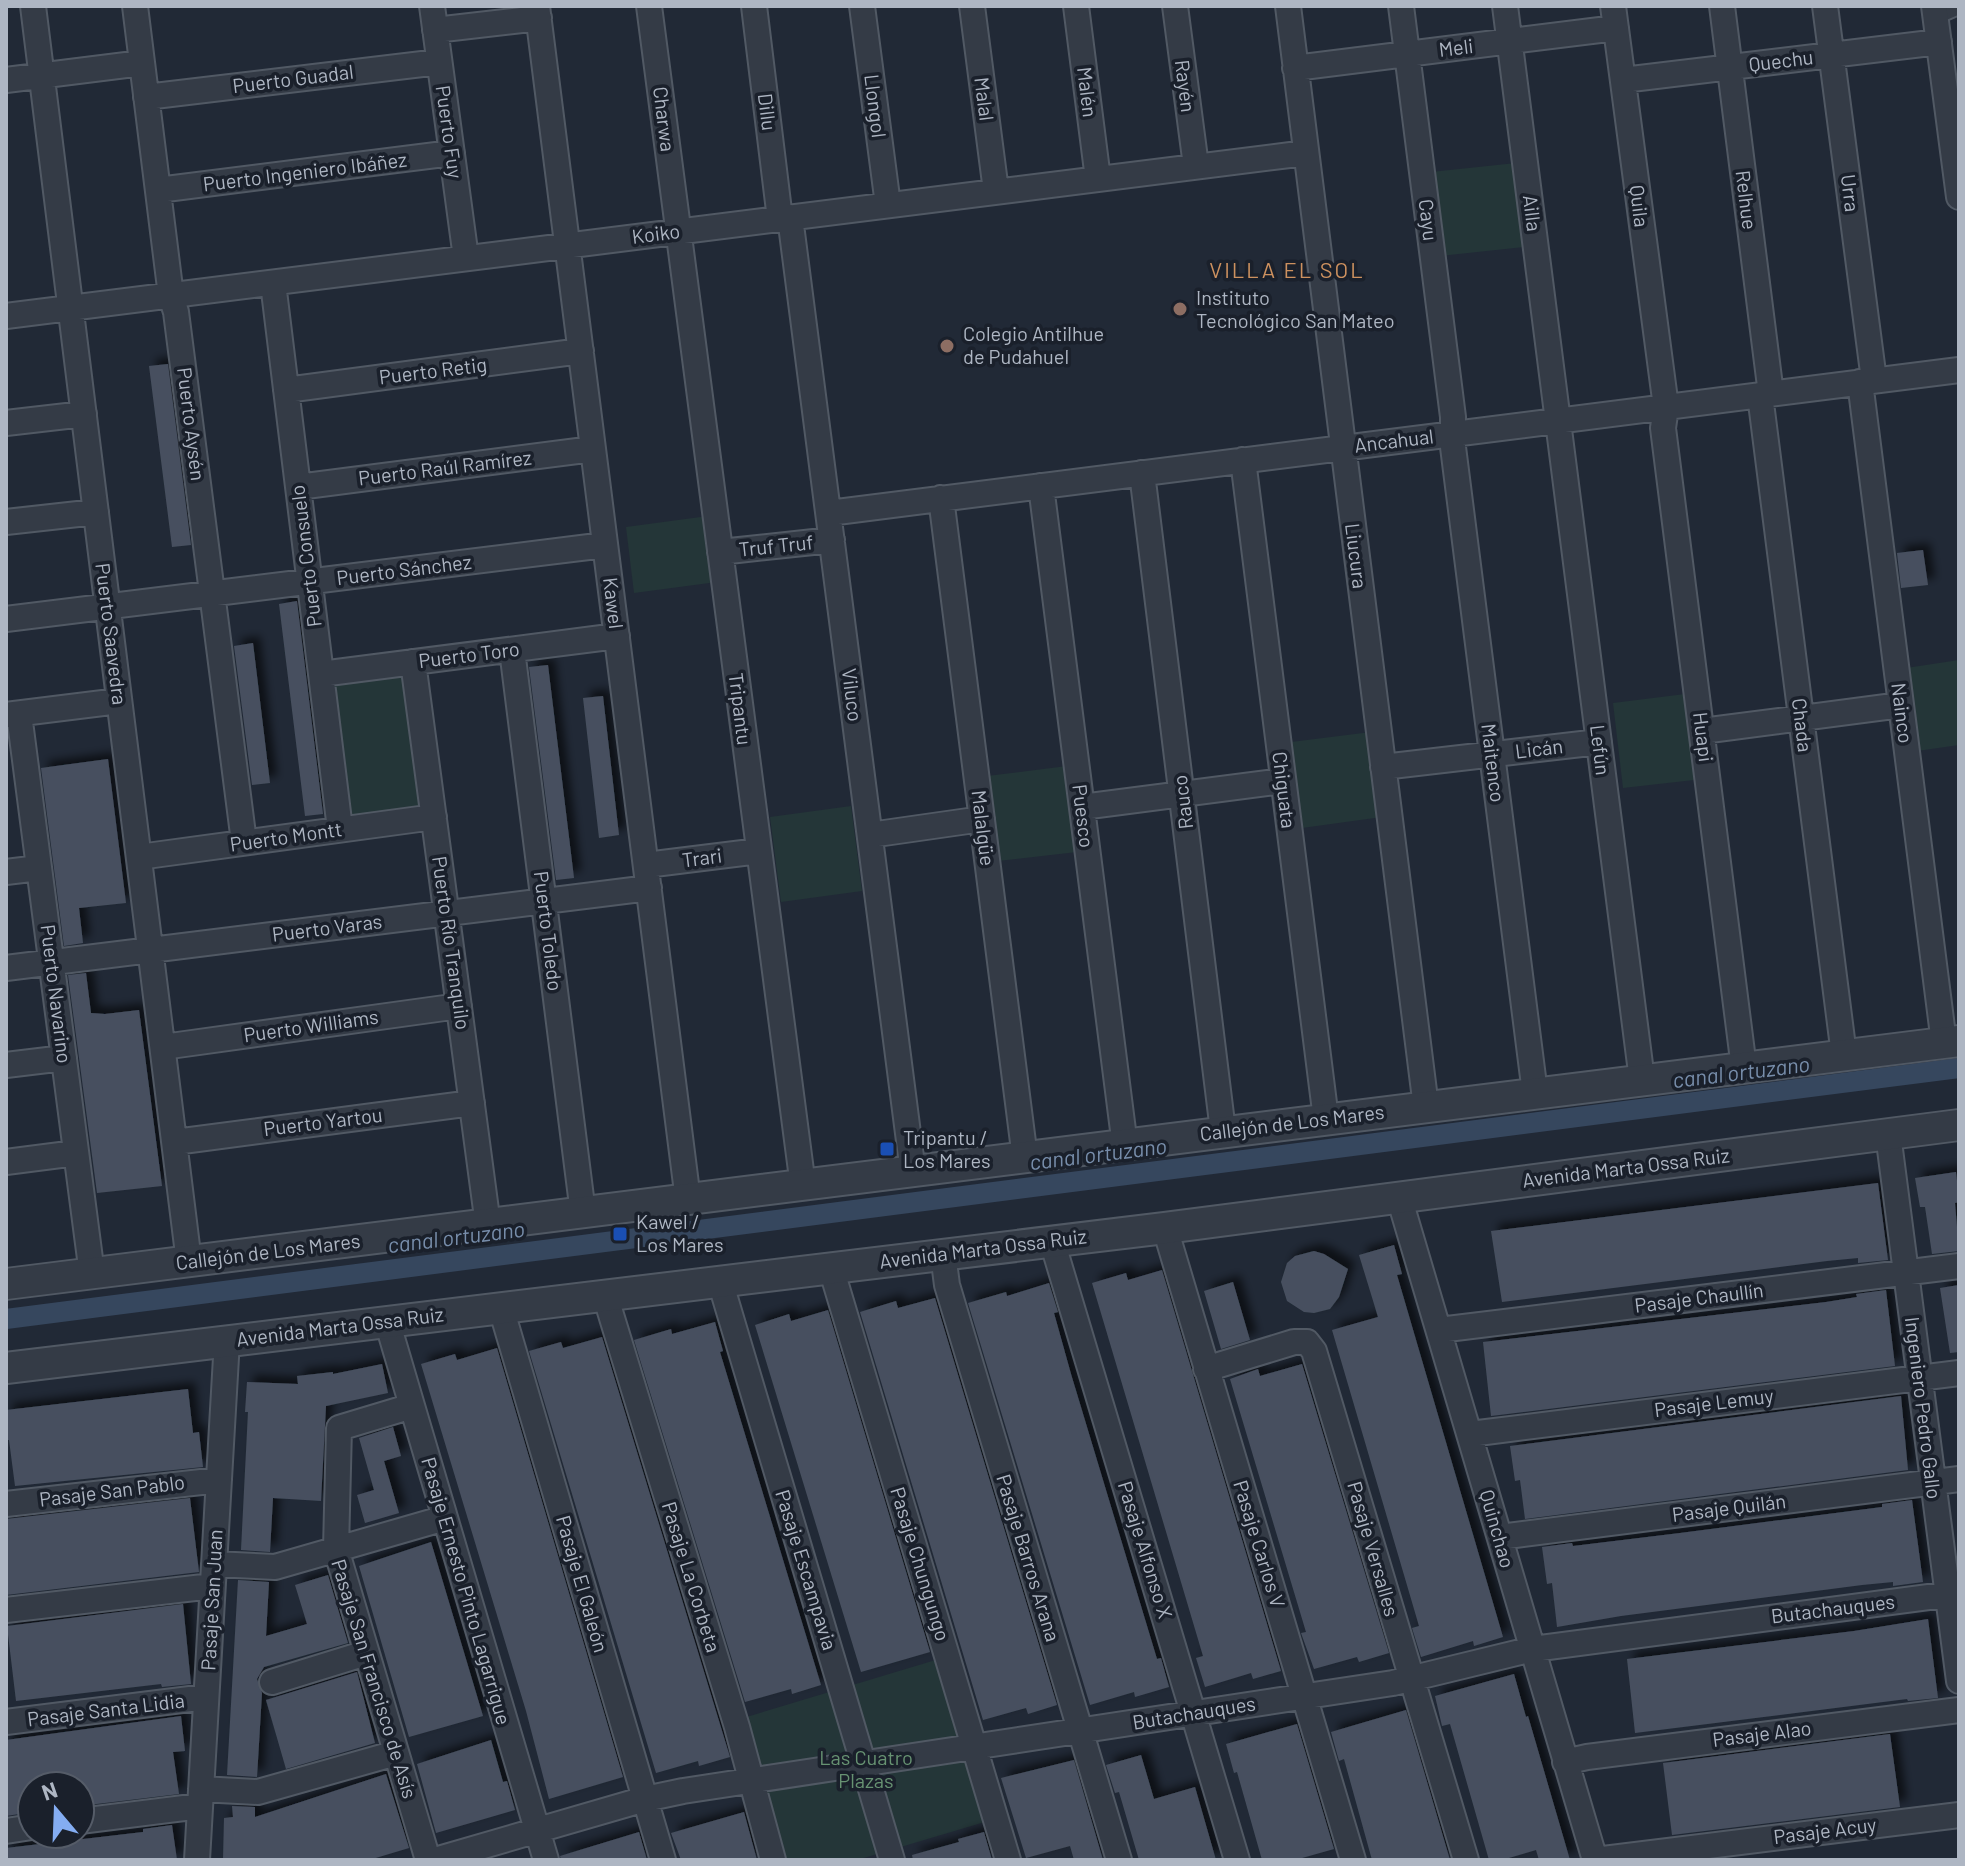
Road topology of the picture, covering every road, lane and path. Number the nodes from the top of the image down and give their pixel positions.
1 (33, 6) edge
2 (135, 6) edge
3 (432, 6) edge
4 (649, 6) edge
5 (754, 6) edge
6 (862, 6) edge
7 (972, 6) edge
8 (1076, 6) edge
9 (1175, 6) edge
10 (1288, 6) edge
11 (1401, 6) edge
12 (1505, 6) edge
13 (1722, 6) edge
14 (1825, 6) edge
15 (1959, 8) edge
16 (538, 12) edge
17 (1615, 17) edge
18 (1936, 22) edge
19 (435, 30) junction
20 (1509, 41) junction
21 (1407, 54) junction
22 (1831, 55) junction
23 (439, 62) junction
24 (142, 63) junction
25 (1730, 67) junction
26 (1295, 68) junction
27 (42, 76) junction
28 (6, 80) edge
29 (1623, 80) junction
30 (146, 97) junction
31 (452, 153) junction
32 (1306, 153) junction
33 (1196, 166) junction
34 (1098, 179) junction
35 (158, 190) junction
36 (996, 191) junction
37 (1959, 197) edge
38 (888, 205) junction
39 (785, 218) junction
40 (678, 232) junction
41 (568, 245) junction
42 (466, 258) junction
43 (273, 283) junction
44 (171, 296) junction
45 (71, 308) junction
46 (6, 316) edge
47 (581, 351) junction
48 (1959, 370) edge
49 (1867, 381) junction
50 (286, 390) junction
51 (1765, 394) junction
52 (1666, 407) junction
53 (84, 414) junction
54 (1559, 420) junction
55 (6, 423) edge
56 (1451, 434) junction
57 (1343, 448) junction
58 (593, 449) junction
59 (1243, 460) junction
60 (1142, 473) junction
61 (1041, 486) junction
62 (298, 487) junction
63 (941, 498) junction
64 (96, 512) junction
65 (829, 513) junction
66 (6, 522) edge
67 (832, 540) junction
68 (605, 545) junction
69 (720, 552) junction
70 (309, 581) junction
71 (212, 593) junction
72 (108, 606) junction
73 (6, 619) edge
74 (617, 636) junction
75 (512, 650) junction
76 (413, 662) junction
77 (321, 674) junction
78 (119, 701) junction
79 (1901, 705) junction
80 (12, 714) edge
81 (1801, 718) junction
82 (1702, 731) junction
83 (1599, 742) junction
84 (1492, 754) junction
85 (1383, 767) junction
86 (1283, 781) junction
87 (1183, 794) junction
88 (1082, 807) junction
89 (434, 817) junction
90 (982, 819) junction
91 (340, 829) junction
92 (870, 835) junction
93 (244, 842) junction
94 (759, 851) junction
95 (139, 857) junction
96 (39, 868) junction
97 (6, 872) edge
98 (647, 877) junction
99 (544, 901) junction
100 (447, 913) junction
101 (151, 950) junction
102 (52, 962) junction
103 (6, 968) edge
104 (459, 1006) junction
105 (1952, 1042) edge
106 (163, 1047) junction
107 (1844, 1055) junction
108 (64, 1058) junction
109 (6, 1065) edge
110 (1744, 1068) junction
111 (1642, 1080) junction
112 (1535, 1093) junction
113 (472, 1103) junction
114 (1426, 1107) junction
115 (1326, 1119) junction
116 (1959, 1125) edge
117 (1223, 1131) junction
118 (1888, 1134) junction
119 (175, 1142) junction
120 (1125, 1146) junction
121 (76, 1153) junction
122 (1025, 1158) junction
123 (6, 1162) edge
124 (913, 1172) junction
125 (803, 1186) junction
126 (1399, 1197) junction
127 (688, 1200) junction
128 (583, 1213) junction
129 (488, 1225) junction
130 (1165, 1228) junction
131 (1052, 1241) junction
132 (943, 1254) junction
133 (189, 1262) junction
134 (1959, 1266) edge
135 (831, 1268) junction
136 (1906, 1273) junction
137 (92, 1274) junction
138 (720, 1281) junction
139 (6, 1284) edge
140 (605, 1295) junction
141 (501, 1308) junction
142 (387, 1321) junction
143 (1439, 1330) junction
144 (227, 1340) junction
145 (6, 1368) edge
146 (1206, 1369) junction
147 (1959, 1373) edge
148 (1919, 1378) junction
149 (412, 1406) junction
150 (1470, 1434) junction
151 (1959, 1479) edge
152 (219, 1480) junction
153 (1932, 1482) junction
154 (6, 1504) edge
155 (445, 1518) junction
156 (1500, 1537) junction
157 (336, 1549) junction
158 (213, 1575) junction
159 (1953, 1594) edge
160 (6, 1610) edge
161 (1533, 1649) junction
162 (366, 1653) junction
163 (1412, 1680) junction
164 (1959, 1681) edge
165 (272, 1682) dead end
166 (1306, 1696) junction
167 (206, 1697) junction
168 (1959, 1710) edge
169 (1194, 1713) junction
170 (6, 1722) edge
171 (1080, 1730) junction
172 (974, 1747) junction
173 (396, 1753) junction
174 (1565, 1762) junction
175 (863, 1764) junction
176 (751, 1780) junction
177 (200, 1798) junction
178 (645, 1799) junction
179 (1959, 1815) edge
180 (96, 1818) edge
181 (537, 1830) junction
182 (197, 1860) edge
183 (428, 1860) edge
184 (435, 1860) edge
185 (546, 1860) edge
186 (663, 1860) edge
187 (773, 1860) edge
188 (892, 1860) edge
189 (1008, 1860) edge
190 (1119, 1860) edge
191 (1237, 1860) edge
192 (1353, 1860) edge
193 (1466, 1860) edge
194 (1595, 1860) edge

1 - 27 street, Puerto Saavedra
2 - 24 street, Puerto Aysén
3 - 19 street, Puerto Fuy
4 - 40 street, Charwa
5 - 39 street, Dillu
6 - 38 street, Llongol
7 - 36 street, Malal
8 - 34 street, Malén
9 - 33 street, Rayén
10 - 26 street, Liucura
11 - 21 street, Cayu
12 - 20 street, Ailla
13 - 25 street, Relhue
14 - 22 street, Urra
15 - 18 lane
16 - 19 street
16 - 41 street, Kawel
17 - 20 street, Meli
17 - 29 street, Quila
18 - 22 street, Quechu
18 - 37 street
19 - 23 street, Puerto Fuy
20 - 21 street, Meli
20 - 54 street, Ailla
21 - 26 street, Meli
21 - 56 street, Cayu
22 - 25 street, Quechu
22 - 49 street, Urra
23 - 30 street, Puerto Guadal
23 - 31 street, Puerto Fuy
24 - 27 street
24 - 30 street, Puerto Aysén
25 - 29 street, Quechu
25 - 51 street, Relhue
26 - 32 street, Liucura
27 - 28 street
27 - 45 street, Puerto Saavedra
29 - 52 street, Quila
30 - 35 street, Puerto Aysén
31 - 35 street, Puerto Ingeniero Ibáñez
31 - 42 street, Puerto Fuy
32 - 33 street, Koiko
32 - 57 street, Liucura
33 - 34 street, Koiko
34 - 36 street, Koiko
35 - 44 street, Puerto Aysén
36 - 38 street, Koiko
38 - 39 street, Koiko
39 - 40 street, Koiko
39 - 65 street, Viluco
40 - 41 street, Koiko
40 - 69 street, Tripantu
41 - 42 street, Koiko
41 - 47 street, Kawel
42 - 43 street, Koiko
43 - 44 street, Koiko
43 - 50 street, Puerto Consuelo
44 - 45 street, Koiko
44 - 71 street, Puerto Aysén
45 - 46 street, Koiko
45 - 53 street, Puerto Saavedra
47 - 50 street, Puerto Retig
47 - 58 street, Kawel
48 - 49 street, Ancahual
49 - 51 street, Ancahual
49 - 79 street, Nainco
50 - 62 street, Puerto Consuelo
51 - 52 street, Ancahual
51 - 81 street, Chada
52 - 54 street, Ancahual
52 - 82 street, Huapi
53 - 55 street
53 - 64 street, Puerto Saavedra
54 - 56 street, Ancahual
54 - 83 street, Lefún
56 - 57 street, Ancahual
56 - 84 street, Maitenco
57 - 59 street, Ancahual
57 - 85 street, Liucura
58 - 62 street, Puerto Raúl Ramírez
58 - 68 street, Kawel
59 - 60 street, Ancahual
59 - 86 street, Chiguata
60 - 61 street, Ancahual
60 - 87 street, Rauco
61 - 63 street, Ancahual
61 - 88 street, Puesco
62 - 70 street, Puerto Consuelo
63 - 65 street, Ancahual
63 - 90 street, Malalgüe
64 - 66 street
64 - 72 street, Puerto Saavedra
65 - 67 street, Viluco
67 - 69 street, Truf Truf
67 - 92 street, Viluco
68 - 70 street, Puerto Sánchez
68 - 74 street, Kawel
69 - 94 street, Tripantu
70 - 71 street, Puerto Sánchez
70 - 77 street, Puerto Consuelo
71 - 72 street, Puerto Sánchez
71 - 93 street, Puerto Aysén
72 - 73 street, Puerto Sánchez
72 - 78 street, Puerto Saavedra
74 - 75 street, Puerto Toro
74 - 98 street, Kawel
75 - 76 street, Puerto Toro
75 - 99 street, Puerto Toledo
76 - 77 street, Puerto Toro
76 - 89 street, Puerto Río Tranquilo
77 - 91 street, Puerto Consuelo
78 - 80 street
78 - 95 street, Puerto Saavedra
79 - 81 street
79 - 105 street, Nainco
80 - 96 street, Puerto Navarino
81 - 82 street
81 - 107 street, Chada
82 - 110 street, Huapi
83 - 84 street, Licán
83 - 111 street, Lefún
84 - 85 street, Licán
84 - 112 street, Maitenco
85 - 114 street, Liucura
86 - 87 street
86 - 115 street, Chiguata
87 - 88 street
87 - 117 street, Rauco
88 - 120 street, Puesco
89 - 91 street, Puerto Montt
89 - 100 street, Puerto Río Tranquilo
90 - 92 street
90 - 122 street, Malalgüe
91 - 93 street, Puerto Montt
92 - 124 street, Viluco
93 - 95 street, Puerto Montt
94 - 98 street, Trari
94 - 125 street, Tripantu
95 - 101 street, Puerto Saavedra
96 - 97 street
96 - 102 street, Puerto Navarino
98 - 99 street, Puerto Varas
98 - 127 street, Kawel
99 - 100 street, Puerto Varas
99 - 128 street, Puerto Toledo
100 - 101 street, Puerto Varas
100 - 104 street, Puerto Río Tranquilo
101 - 102 street, Puerto Varas
101 - 106 street, Puerto Saavedra
102 - 103 street, Puerto Varas
102 - 108 street, Puerto Navarino
104 - 106 street, Puerto Williams
104 - 113 street, Puerto Río Tranquilo
105 - 107 street, Callejón de Los Mares
106 - 119 street, Puerto Saavedra
107 - 110 street, Callejón de Los Mares
108 - 109 street
108 - 121 street, Puerto Navarino
110 - 111 street, Callejón de Los Mares
111 - 112 street, Callejón de Los Mares
112 - 114 street, Callejón de Los Mares
113 - 119 street, Puerto Yartou
113 - 129 street, Puerto Río Tranquilo
114 - 115 street, Callejón de Los Mares
115 - 117 street, Callejón de Los Mares
116 - 118 street, Avenida Marta Ossa Ruiz
117 - 120 street, Callejón de Los Mares
118 - 126 street, Avenida Marta Ossa Ruiz
118 - 136 street, Ingeniero Pedro Gallo
119 - 133 street, Puerto Saavedra
120 - 122 street, Callejón de Los Mares
121 - 123 street
121 - 137 street, Puerto Navarino
122 - 124 street, Callejón de Los Mares
124 - 125 street, Callejón de Los Mares
125 - 127 street, Callejón de Los Mares
126 - 130 street, Avenida Marta Ossa Ruiz
126 - 143 street, Quinchao
127 - 128 street, Callejón de Los Mares
128 - 129 street, Callejón de Los Mares
129 - 133 street, Callejón de Los Mares
130 - 131 street, Avenida Marta Ossa Ruiz
130 - 146 street, Pasaje Carlos V
131 - 132 street, Avenida Marta Ossa Ruiz
131 - 169 street, Pasaje Alfonso X
132 - 135 street, Avenida Marta Ossa Ruiz
132 - 171 street, Pasaje Barros Arana
133 - 137 street, Callejón de Los Mares
134 - 136 street, Pasaje Chaullín
135 - 138 street, Avenida Marta Ossa Ruiz
135 - 172 street, Pasaje Chungungo
136 - 143 street, Pasaje Chaullín
136 - 148 street, Ingeniero Pedro Gallo
137 - 139 street, Callejón de Los Mares
138 - 140 street, Avenida Marta Ossa Ruiz
138 - 175 street, Pasaje Escampavia
140 - 141 street, Avenida Marta Ossa Ruiz
140 - 176 street, Pasaje La Corbeta
141 - 142 street, Avenida Marta Ossa Ruiz
141 - 178 street, Pasaje El Galeón
142 - 144 street, Avenida Marta Ossa Ruiz
142 - 149 street, Pasaje Ernesto Pinto Lagarrigue
143 - 150 street, Quinchao
144 - 145 street, Avenida Marta Ossa Ruiz
144 - 152 street, Pasaje San Juan
146 - 163 street, Pasaje Versalles
146 - 166 street, Pasaje Carlos V
147 - 148 street, Pasaje Lemuy
148 - 150 street, Pasaje Lemuy
148 - 153 street, Ingeniero Pedro Gallo
149 - 155 street, Pasaje Ernesto Pinto Lagarrigue
149 - 157 street, Pasaje San Francisco de Asís
150 - 156 street, Quinchao
151 - 153 street, Pasaje Quilán
152 - 154 street, Pasaje San Pablo
152 - 158 street, Pasaje San Juan
153 - 156 street, Pasaje Quilán
153 - 159 street, Ingeniero Pedro Gallo
155 - 157 street
155 - 181 street, Pasaje Ernesto Pinto Lagarrigue
156 - 161 street, Quinchao
157 - 158 street
157 - 162 street, Pasaje San Francisco de Asís
158 - 160 street
158 - 167 street, Pasaje San Juan
159 - 161 street, Butachauques
159 - 164 street, Ingeniero Pedro Gallo
161 - 163 street, Butachauques
161 - 174 street, Quinchao
162 - 165 street
162 - 173 street, Pasaje San Francisco de Asís
163 - 166 street, Butachauques
163 - 193 street, Pasaje Versalles
166 - 169 street, Butachauques
166 - 192 street, Pasaje Carlos V
167 - 170 street, Pasaje Santa Lidia
167 - 177 street, Pasaje San Juan
168 - 174 street, Pasaje Alao
169 - 171 street, Butachauques
169 - 191 street, Pasaje Alfonso X
171 - 172 street, Butachauques
171 - 190 street, Pasaje Barros Arana
172 - 175 street, Butachauques
172 - 189 street, Pasaje Chungungo
173 - 177 street
173 - 183 street, Pasaje San Francisco de Asís
174 - 194 street, Quinchao
175 - 176 street, Butachauques
175 - 188 street, Pasaje Escampavia
176 - 178 street, Butachauques
176 - 187 street, Pasaje La Corbeta
177 - 180 street
177 - 182 street, Pasaje San Juan
178 - 181 street, Butachauques
178 - 186 street, Pasaje El Galeón
179 - 194 street, Pasaje Acuy
181 - 184 street, Butachauques
181 - 185 street, Pasaje Ernesto Pinto Lagarrigue

